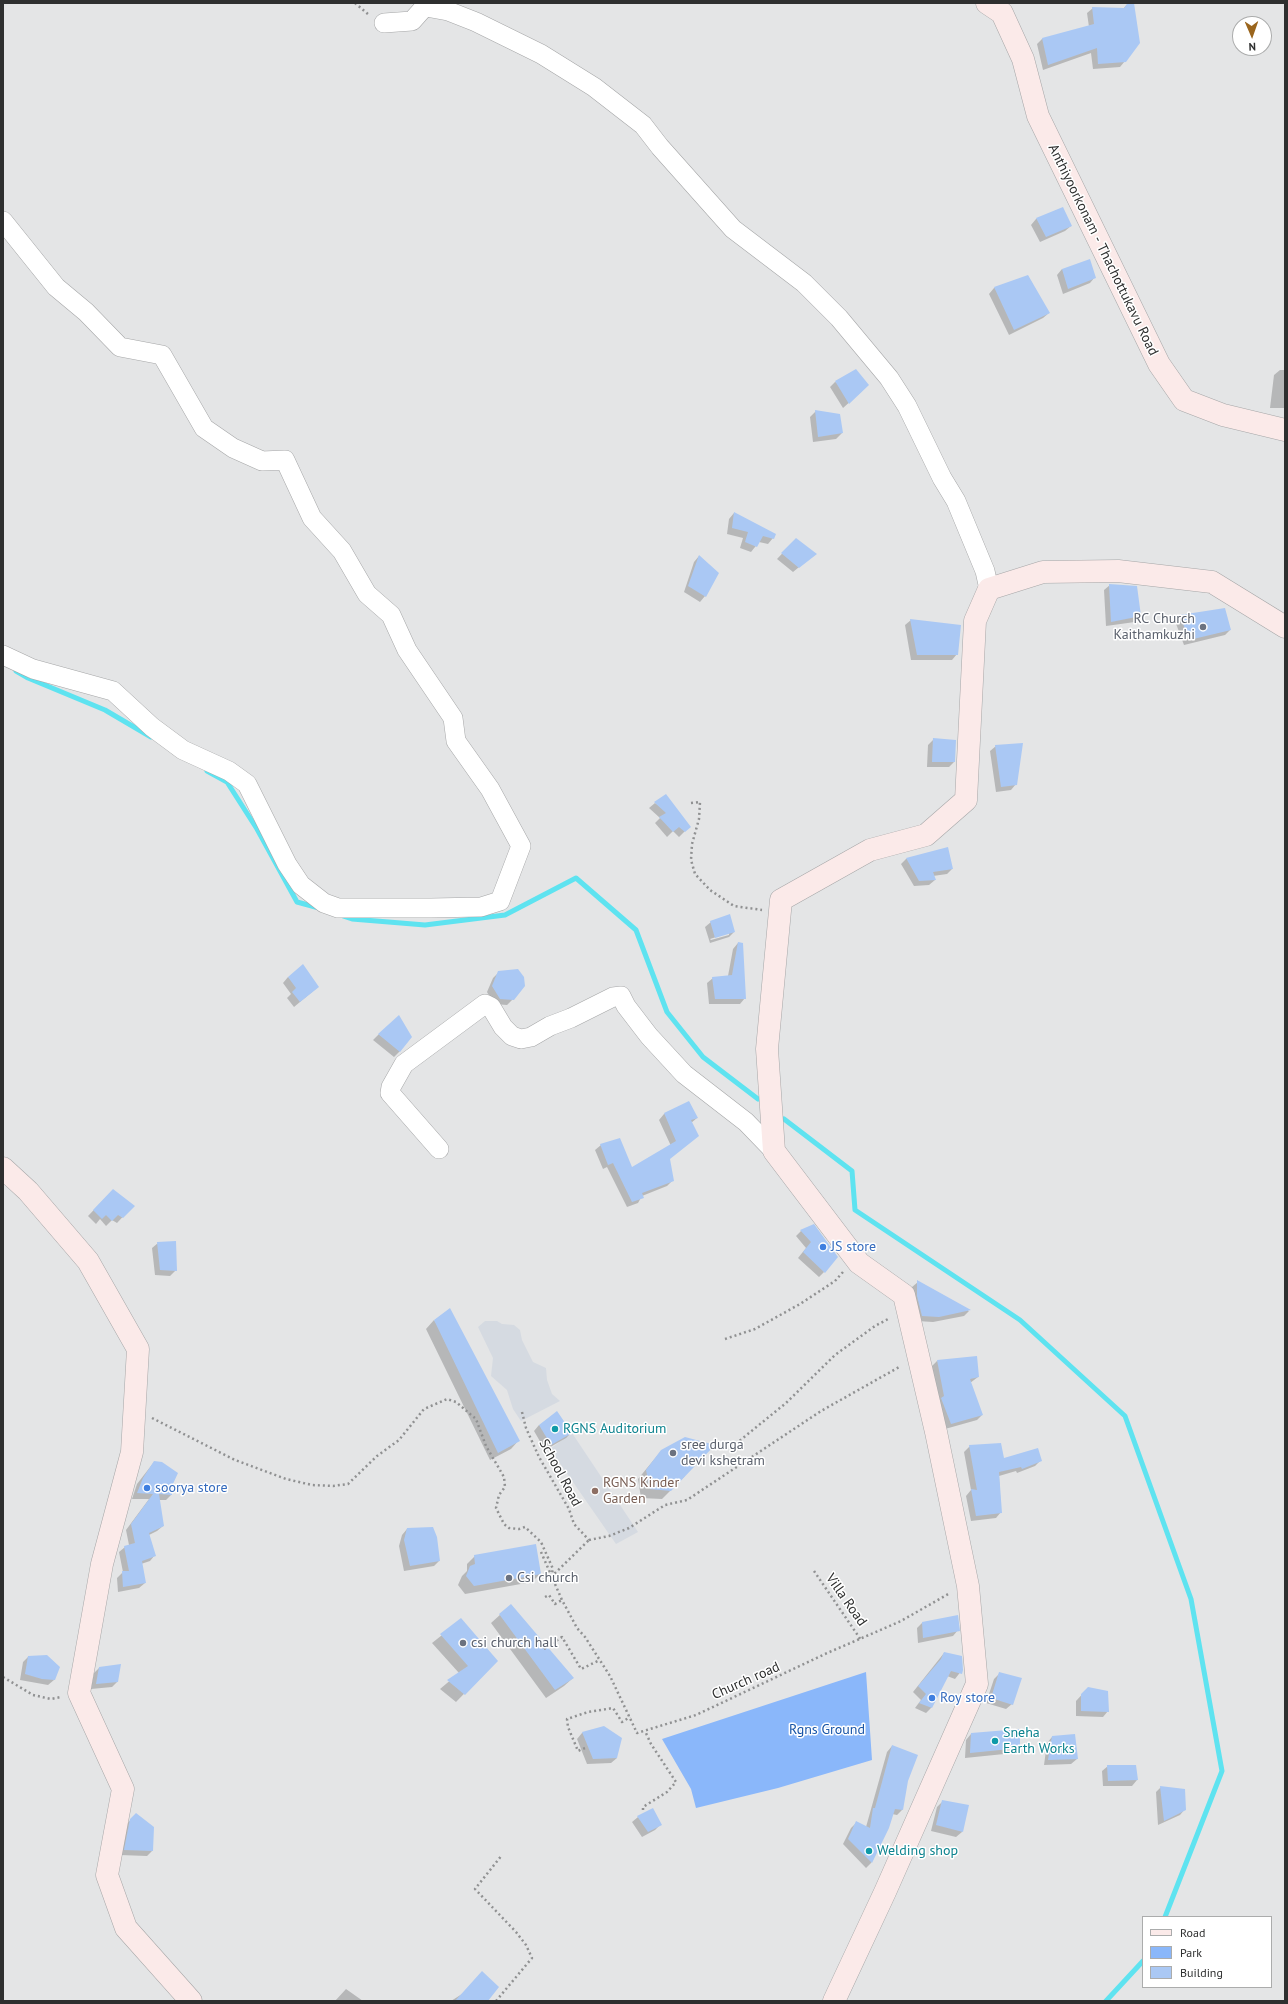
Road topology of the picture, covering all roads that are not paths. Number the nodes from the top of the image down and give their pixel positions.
1 (987, 3) edge
2 (427, 5) edge
3 (384, 23) dead end
4 (3, 221) edge
5 (1285, 430) edge
6 (989, 589) junction
7 (1285, 627) edge
8 (3, 655) edge
9 (439, 1149) dead end
10 (774, 1151) junction
11 (3, 1168) edge
12 (191, 2001) edge
13 (834, 2001) edge

1 - 5 street, Anthiyoorkonam - Thachottukavu Road
2 - 3 street
2 - 6 street
4 - 8 street
6 - 7 street
6 - 10 street
9 - 10 street
10 - 13 street
11 - 12 street

